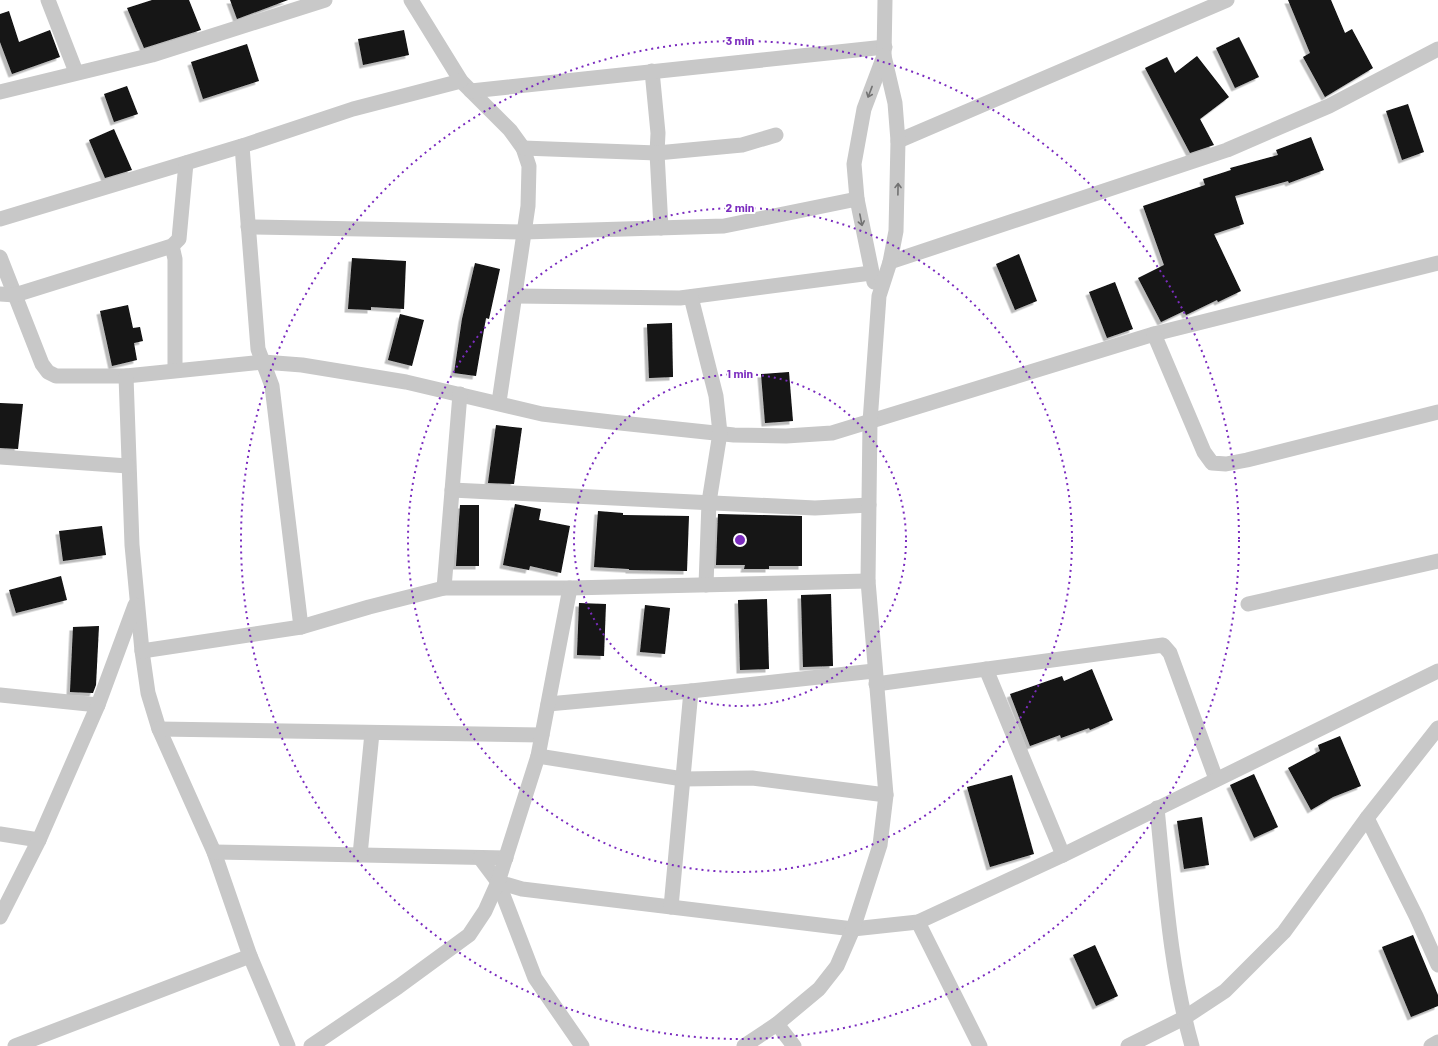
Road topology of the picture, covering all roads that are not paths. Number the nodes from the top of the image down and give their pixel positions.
1 (48, 0) edge
2 (325, 0) edge
3 (411, 0) edge
4 (885, 0) edge
5 (1227, 0) edge
6 (1438, 49) edge
7 (885, 52) junction
8 (652, 71) junction
9 (76, 72) junction
10 (466, 86) junction
11 (0, 92) edge
12 (776, 135) dead end
13 (898, 141) junction
14 (242, 146) junction
15 (523, 148) junction
16 (657, 153) junction
17 (186, 163) junction
18 (857, 199) junction
19 (0, 218) edge
20 (248, 227) junction
21 (661, 228) junction
22 (524, 232) junction
23 (172, 246) junction
24 (0, 257) edge
25 (890, 262) junction
26 (1438, 263) edge
27 (871, 273) junction
28 (0, 294) edge
29 (15, 295) junction
30 (515, 296) junction
31 (879, 296) junction
32 (691, 297) junction
33 (1154, 334) junction
34 (262, 362) junction
35 (175, 370) junction
36 (126, 376) junction
37 (460, 394) junction
38 (499, 402) junction
39 (1438, 412) edge
40 (870, 422) junction
41 (720, 433) junction
42 (0, 457) edge
43 (128, 466) junction
44 (452, 490) junction
45 (709, 502) junction
46 (869, 505) junction
47 (1438, 561) edge
48 (868, 581) junction
49 (706, 585) junction
50 (444, 588) junction
51 (570, 588) junction
52 (137, 600) junction
53 (1248, 604) dead end
54 (301, 627) junction
55 (142, 651) junction
56 (986, 669) junction
57 (1438, 671) edge
58 (875, 678) junction
59 (691, 691) junction
60 (0, 695) edge
61 (548, 704) junction
62 (98, 705) junction
63 (1438, 728) edge
64 (159, 729) junction
65 (372, 733) junction
66 (542, 736) junction
67 (538, 756) junction
68 (683, 779) junction
69 (1216, 779) junction
70 (886, 796) junction
71 (1157, 808) junction
72 (1367, 818) junction
73 (0, 834) edge
74 (39, 840) junction
75 (214, 852) junction
76 (1063, 854) junction
77 (360, 855) junction
78 (480, 858) junction
79 (506, 858) junction
80 (498, 882) junction
81 (671, 907) junction
82 (0, 917) edge
83 (918, 922) junction
84 (854, 929) junction
85 (250, 956) junction
86 (1438, 966) edge
87 (1184, 1018) junction
88 (777, 1024) junction
89 (1438, 1042) edge
90 (15, 1046) edge
91 (288, 1046) edge
92 (311, 1046) edge
93 (582, 1046) edge
94 (744, 1046) edge
95 (794, 1046) edge
96 (980, 1046) edge
97 (1128, 1046) edge
98 (1192, 1046) edge
99 (1431, 1046) edge

1 - 9 street
2 - 9 street
3 - 10 street
4 - 7 street
5 - 13 street
6 - 25 street
7 - 8 street
7 - 13 street
7 -> 18 street
8 - 10 street
8 - 16 street
9 - 11 street
10 - 14 street
10 - 15 street
12 - 16 street
25 -> 13 street
14 - 17 street
14 - 20 street
15 - 16 street
15 - 22 street
16 - 21 street
17 - 19 street
17 - 23 street
18 - 21 street
18 -> 27 street
20 - 22 street
20 - 34 street
21 - 22 street
22 - 30 street
23 - 29 street
23 - 35 street
24 - 29 street
25 - 31 street
26 - 33 street
27 - 31 street
27 - 32 street
28 - 29 street
29 - 36 street
30 - 32 street
30 - 38 street
31 - 40 street
32 - 41 street
33 - 39 street
33 - 40 street
34 - 35 street
34 - 37 street
34 - 54 street
35 - 36 street
36 - 43 street
37 - 38 street
37 - 44 street
38 - 41 street
40 - 41 street
40 - 46 street
41 - 45 street
42 - 43 street
43 - 52 street
44 - 45 street
44 - 50 street
45 - 46 street
45 - 49 street
46 - 48 street
47 - 53 street
48 - 49 street
48 - 58 street
49 - 51 street
50 - 51 street
50 - 54 street
51 - 61 street
52 - 55 street
52 - 62 street
54 - 55 street
55 - 64 street
56 - 58 street
56 - 69 street
56 - 76 street
57 - 69 street
58 - 59 street
58 - 70 street
59 - 61 street
59 - 68 street
60 - 62 street
61 - 66 street
62 - 74 street
63 - 72 street
64 - 65 street
64 - 75 street
65 - 66 street
65 - 77 street
66 - 67 street
67 - 68 street
67 - 79 street
68 - 70 street
68 - 81 street
69 - 71 street
70 - 84 street
71 - 76 street
71 - 87 street
72 - 86 street
72 - 87 street
73 - 74 street
74 - 82 street
75 - 77 street
75 - 85 street
76 - 83 street
77 - 78 street
78 - 79 street
78 - 80 street
79 - 80 street
80 - 81 street
80 - 92 street
80 - 93 street
81 - 84 street
83 - 84 street
83 - 96 street
84 - 88 street
85 - 90 street
85 - 91 street
87 - 97 street
87 - 98 street
88 - 94 street
88 - 95 street
89 - 99 street

